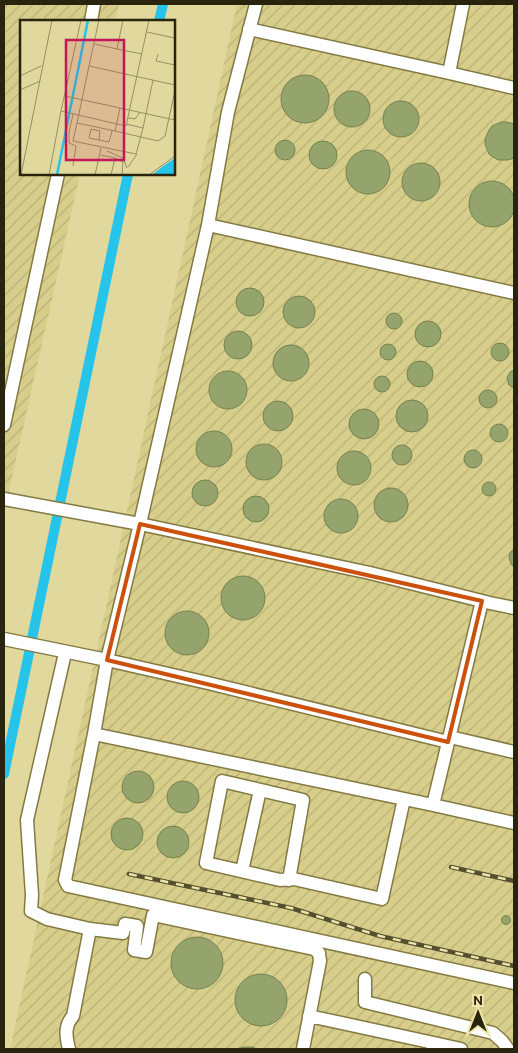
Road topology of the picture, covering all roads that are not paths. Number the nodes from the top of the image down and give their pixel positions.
1 (94, 4) edge
2 (256, 4) edge
3 (463, 4) edge
4 (91, 20) edge
5 (249, 28) junction
6 (449, 73) junction
7 (514, 88) edge
8 (58, 175) edge
9 (208, 225) junction
10 (514, 293) edge
11 (4, 425) edge
12 (4, 499) edge
13 (140, 524) junction
14 (482, 601) junction
15 (514, 608) edge
16 (4, 639) edge
17 (65, 652) junction
18 (107, 660) junction
19 (94, 734) junction
20 (449, 740) junction
21 (514, 752) edge
22 (260, 790) junction
23 (404, 799) junction
24 (433, 805) junction
25 (514, 823) edge
26 (242, 871) junction
27 (289, 880) junction
28 (90, 929) junction
29 (365, 979) dead end
30 (514, 983) edge
31 (309, 1016) junction
32 (433, 1046) edge
33 (70, 1049) edge
34 (303, 1049) edge
35 (461, 1049) edge
36 (508, 1049) edge

1 - 4 street
2 - 5 street
3 - 6 street
5 - 6 street
5 - 9 street
6 - 7 street
8 - 11 street
9 - 10 street
9 - 13 street
12 - 13 street
13 - 14 street
13 - 18 street
14 - 15 street
14 - 20 street
16 - 17 street
17 - 18 street
17 - 28 street
18 - 19 street
18 - 20 street
19 - 23 street
19 - 30 street
20 - 21 street
20 - 24 street
22 - 26 street
22 - 26 street
22 - 27 street
23 - 24 street
23 - 27 street
24 - 25 street
26 - 27 street
28 - 31 street
28 - 33 street
29 - 36 street
31 - 32 street
31 - 34 street
32 - 35 street

